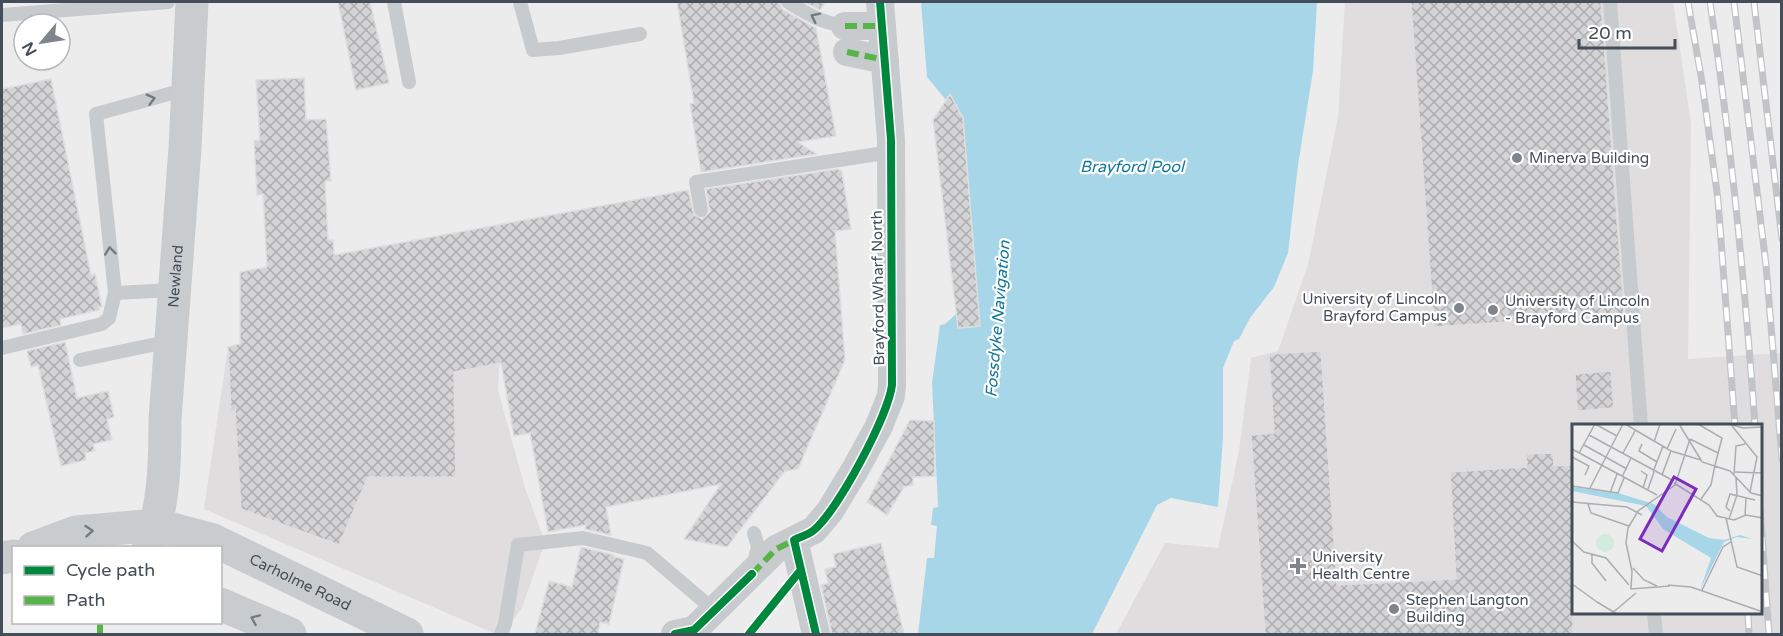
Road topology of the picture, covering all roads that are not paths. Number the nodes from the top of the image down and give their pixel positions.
1 (168, 2) edge
2 (192, 2) edge
3 (394, 2) edge
4 (520, 2) edge
5 (788, 2) edge
6 (1610, 2) edge
7 (881, 14) edge
8 (2, 15) edge
9 (640, 34) dead end
10 (846, 39) junction
11 (885, 60) junction
12 (409, 82) dead end
13 (187, 89) junction
14 (891, 152) junction
15 (701, 210) dead end
16 (173, 290) junction
17 (115, 293) junction
18 (171, 341) junction
19 (2, 348) edge
20 (80, 360) dead end
21 (1641, 424) edge
22 (754, 533) dead end
23 (152, 536) edge
24 (794, 540) junction
25 (38, 546) edge
26 (752, 574) junction
27 (222, 605) edge
28 (1654, 615) edge
29 (694, 627) edge
30 (290, 634) edge
31 (407, 634) edge
32 (501, 634) edge
33 (816, 634) edge
34 (1656, 634) edge

1 - 8 lane
2 - 13 main road, Newland
3 - 12 lane
4 - 9 lane
10 -> 5 lane
6 - 21 lane
7 - 10 street
7 - 11 street, Brayford Wharf North
10 - 11 street
11 - 14 street, Brayford Wharf North
13 - 16 main road, Newland
17 -> 13 lane
14 - 15 lane
14 - 24 street, Brayford Wharf North
16 - 17 lane
16 - 18 main road, Newland
17 - 19 lane
18 - 20 lane
18 - 23 main road, Newland
22 - 26 lane
25 -> 23 main road, Carholme Road
23 - 31 main road, Carholme Road
24 - 26 street, Brayford Wharf North
24 - 33 street
26 - 29 street, Brayford Wharf North
30 -> 27 main road
28 - 34 lane
29 - 32 lane

